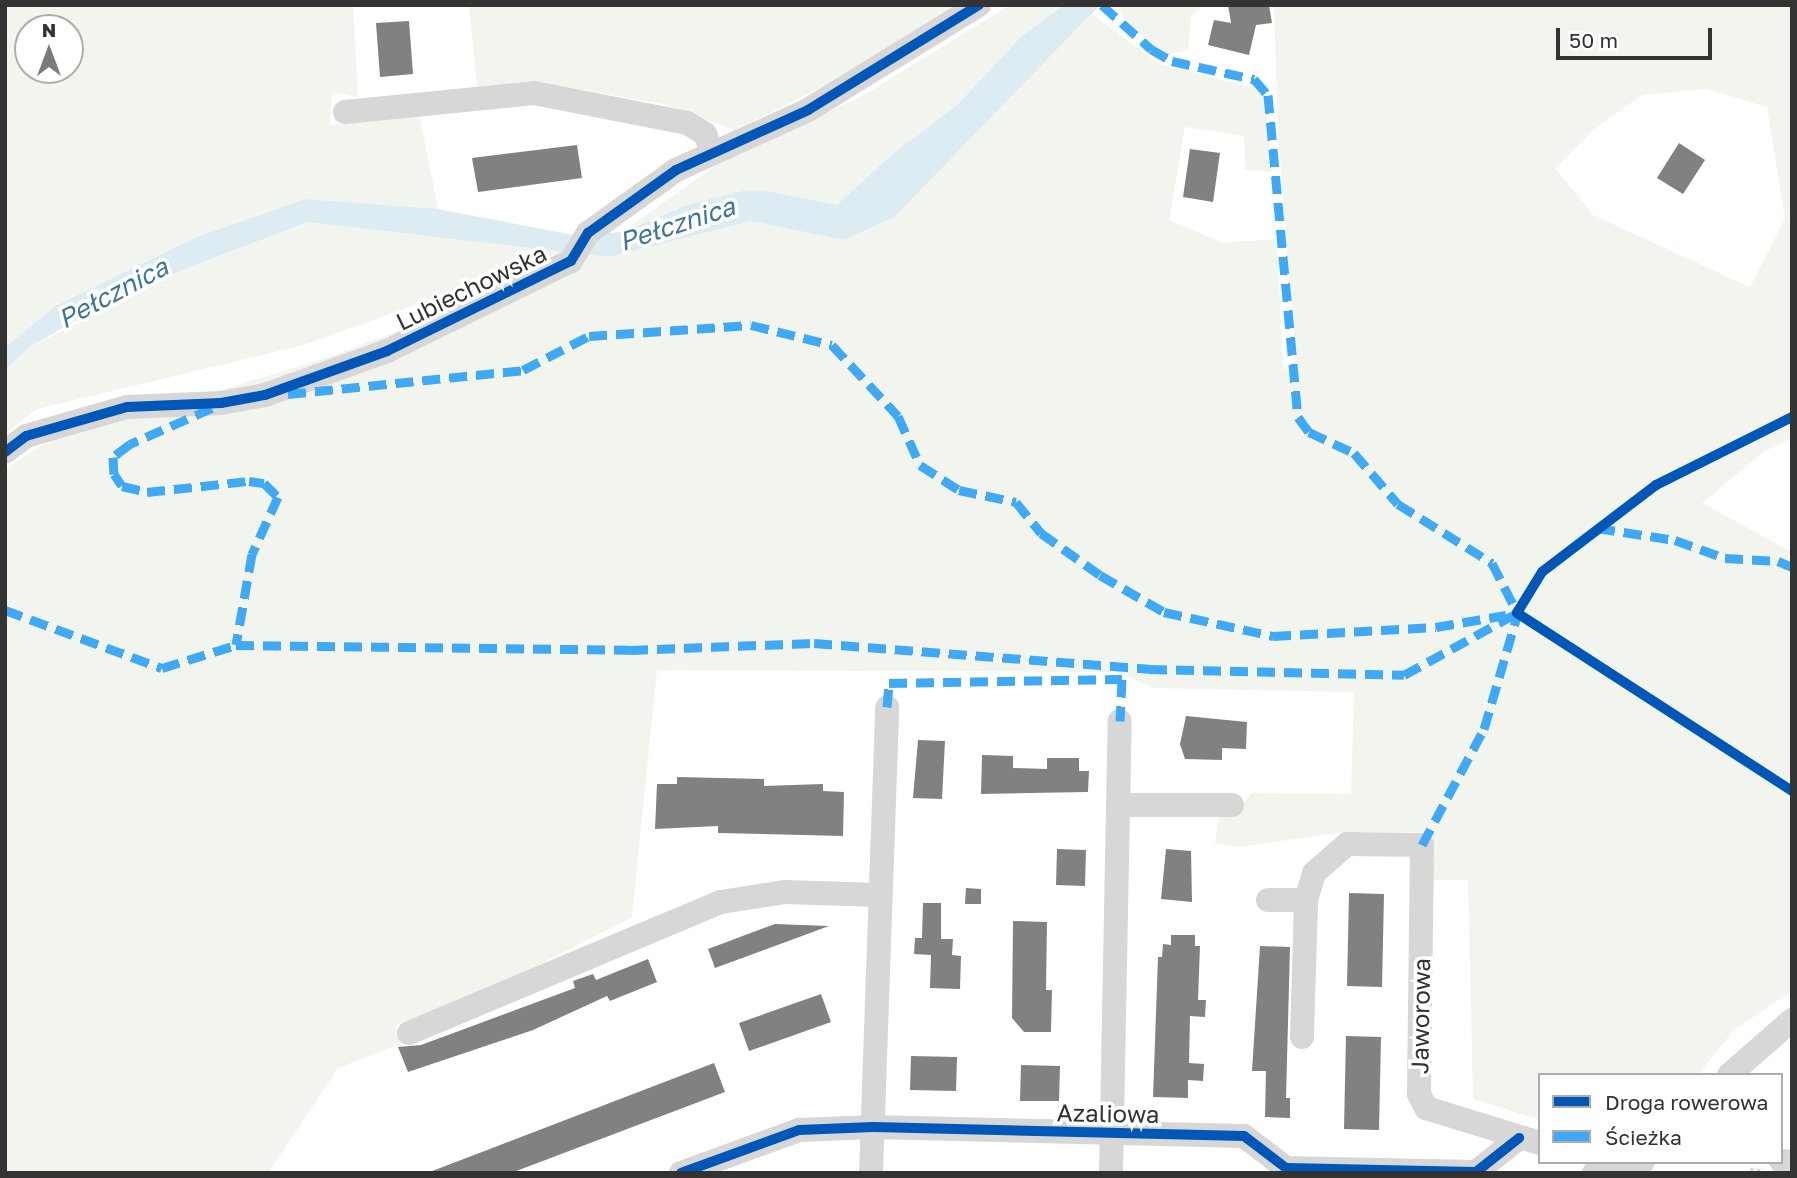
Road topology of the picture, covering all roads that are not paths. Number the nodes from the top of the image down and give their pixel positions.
1 (979, 5) edge
2 (345, 112) dead end
3 (712, 151) junction
4 (5, 452) edge
5 (887, 707) dead end
6 (1120, 721) dead end
7 (1121, 805) junction
8 (1232, 805) dead end
9 (879, 895) junction
10 (1268, 900) dead end
11 (1307, 900) junction
12 (1792, 1020) edge
13 (409, 1033) dead end
14 (1302, 1037) dead end
15 (1731, 1073) edge
16 (873, 1127) junction
17 (1113, 1135) junction
18 (1530, 1140) edge
19 (1629, 1164) edge
20 (1600, 1168) edge
21 (681, 1173) edge
22 (872, 1173) edge
23 (1111, 1173) edge

1 - 3 street, Lubiechowska
2 - 3 street
3 - 4 street, Lubiechowska
5 - 9 street
6 - 7 street
7 - 8 street
7 - 17 street
9 - 13 street
9 - 16 street
10 - 11 street
11 - 14 street
11 - 18 street, Jaworowa
12 - 15 street
16 - 17 street, Azaliowa
16 - 21 street, Azaliowa
16 - 22 street
17 - 18 street, Azaliowa
17 - 23 street
19 - 20 street

